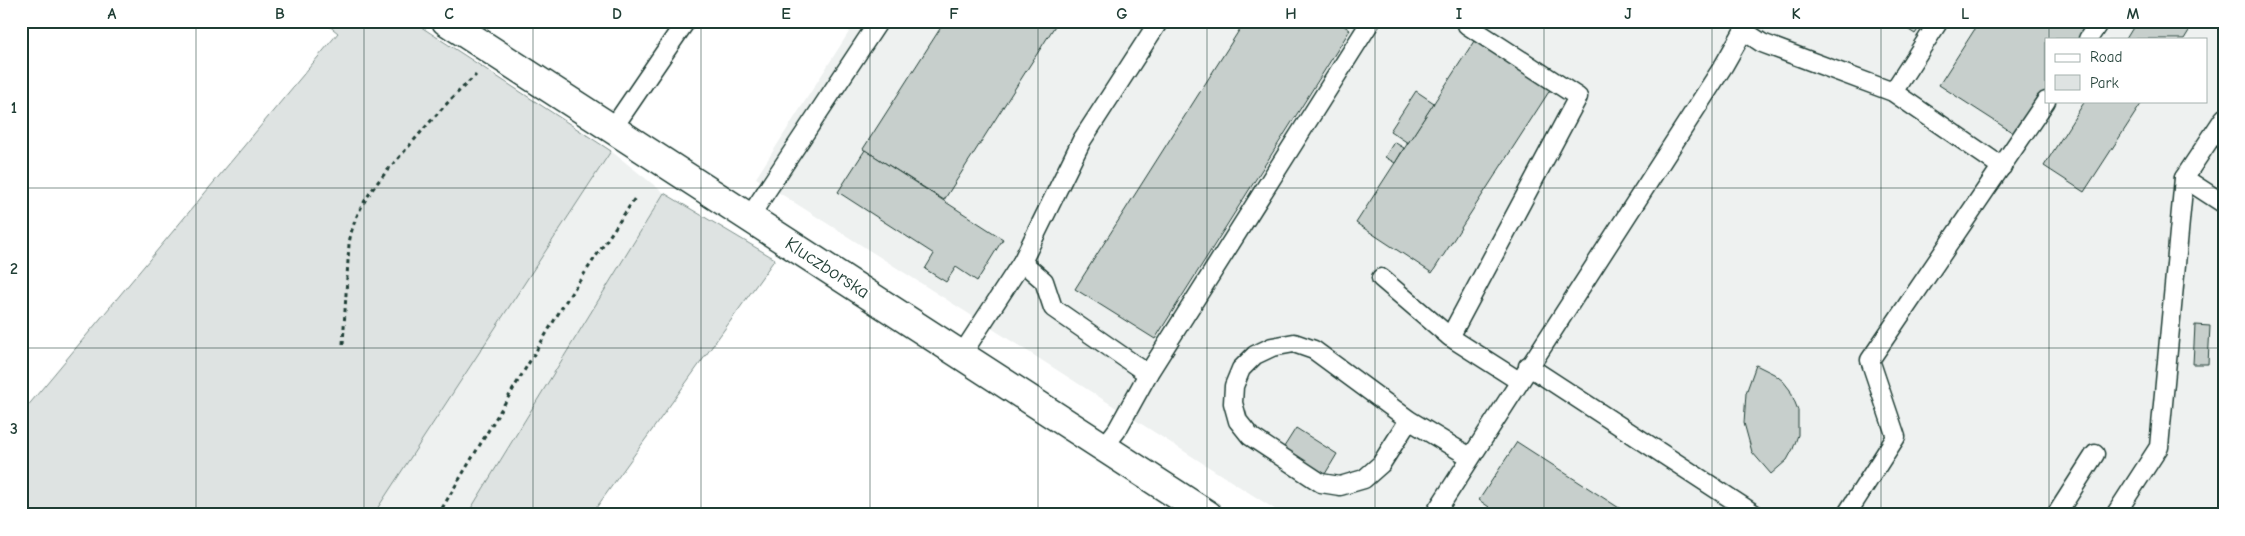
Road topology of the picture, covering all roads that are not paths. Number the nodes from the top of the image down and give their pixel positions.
1 (446, 21) edge
2 (686, 21) edge
3 (878, 21) edge
4 (1159, 21) edge
5 (1371, 21) edge
6 (1939, 21) edge
7 (2100, 21) edge
8 (1467, 25) dead end
9 (1746, 26) edge
10 (2089, 38) edge
11 (1893, 92) junction
12 (2045, 102) edge
13 (2224, 118) edge
14 (613, 128) junction
15 (2002, 166) junction
16 (2184, 178) junction
17 (2224, 204) edge
18 (750, 216) junction
19 (1022, 262) junction
20 (1381, 278) dead end
21 (1450, 337) junction
22 (962, 354) junction
23 (1148, 374) junction
24 (1524, 374) junction
25 (1409, 420) junction
26 (1104, 447) junction
27 (2095, 454) dead end
28 (1470, 456) junction
29 (1208, 515) edge
30 (1434, 515) edge
31 (1756, 515) edge
32 (1846, 515) edge
33 (2056, 515) edge
34 (2115, 515) edge

1 - 14 street, Kluczborska
2 - 14 lane
3 - 18 lane
4 - 19 lane
5 - 23 lane
6 - 11 lane
7 - 10 lane
8 - 21 lane
9 - 11 lane
9 - 24 lane
11 - 15 lane
12 - 15 lane
13 - 16 lane
14 - 18 street, Kluczborska
15 - 32 lane
16 - 17 lane
16 - 34 lane
18 - 22 street, Kluczborska
19 - 22 lane
19 - 23 lane
20 - 21 lane
21 - 24 lane
22 - 26 street, Kluczborska
23 - 26 lane
24 - 28 lane
24 - 31 lane
25 - 25 lane
25 - 28 lane
26 - 29 street, Kluczborska
27 - 33 lane
28 - 30 lane

